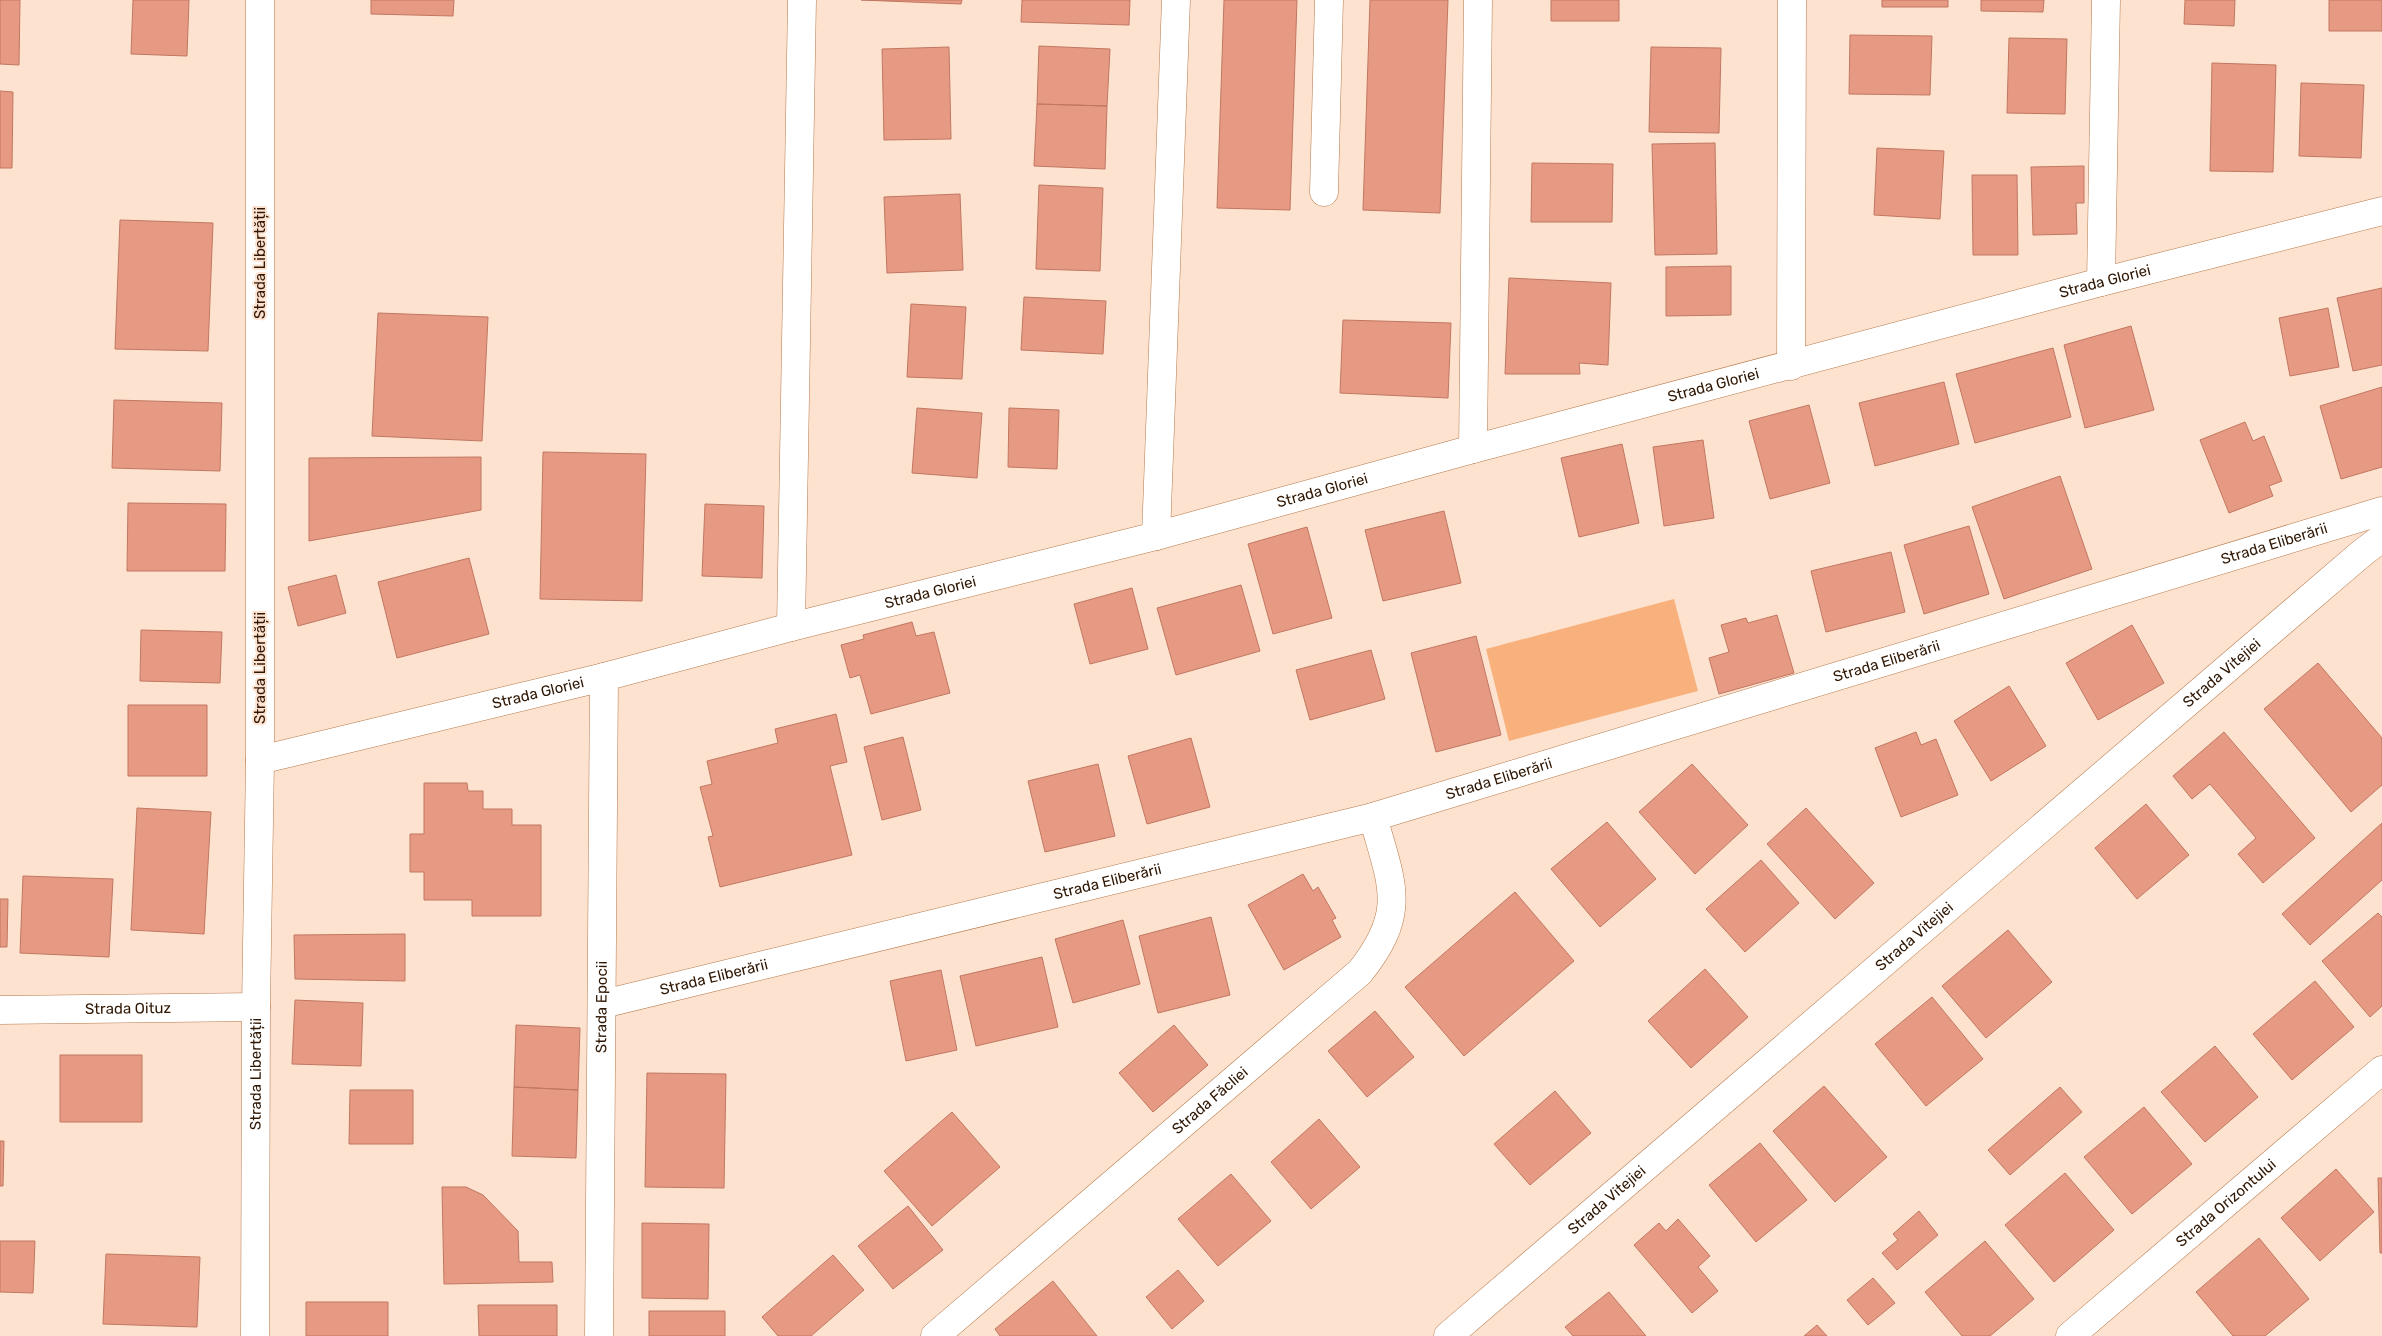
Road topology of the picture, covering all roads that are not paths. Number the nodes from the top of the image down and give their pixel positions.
1 (260, 0) edge
2 (802, 0) edge
3 (1176, 0) edge
4 (1329, 0) edge
5 (1478, 0) edge
6 (1792, 0) edge
7 (2106, 0) edge
8 (1324, 192) dead end
9 (2382, 211) edge
10 (2101, 282) junction
11 (1791, 366) junction
12 (1473, 449) junction
13 (2382, 511) edge
14 (1156, 536) junction
15 (2382, 538) edge
16 (791, 627) junction
17 (604, 677) junction
18 (260, 760) junction
19 (1373, 817) junction
20 (603, 1004) junction
21 (256, 1007) junction
22 (0, 1010) edge
23 (2382, 1070) edge
24 (2371, 1087) edge
25 (254, 1336) edge
26 (599, 1336) edge
27 (935, 1336) edge
28 (1448, 1336) edge
29 (2070, 1336) edge

1 - 18 street, Strada Libertății
2 - 16 street
3 - 14 street
4 - 8 street
5 - 12 street
6 - 11 street
7 - 10 street
9 - 10 street, Strada Gloriei
10 - 11 street, Strada Gloriei
11 - 12 street, Strada Gloriei
12 - 14 street, Strada Gloriei
13 - 19 street, Strada Eliberării
14 - 16 street, Strada Gloriei
15 - 28 street, Strada Vitejiei
16 - 17 street, Strada Gloriei
17 - 18 street, Strada Gloriei
17 - 20 street, Strada Epocii
18 - 21 street, Strada Libertății
19 - 20 street, Strada Eliberării
19 - 27 street, Strada Făcliei
20 - 26 street, Strada Epocii
21 - 22 street, Strada Oituz
21 - 25 street, Strada Libertății
23 - 24 street, Strada Orizontului
24 - 29 street, Strada Orizontului

